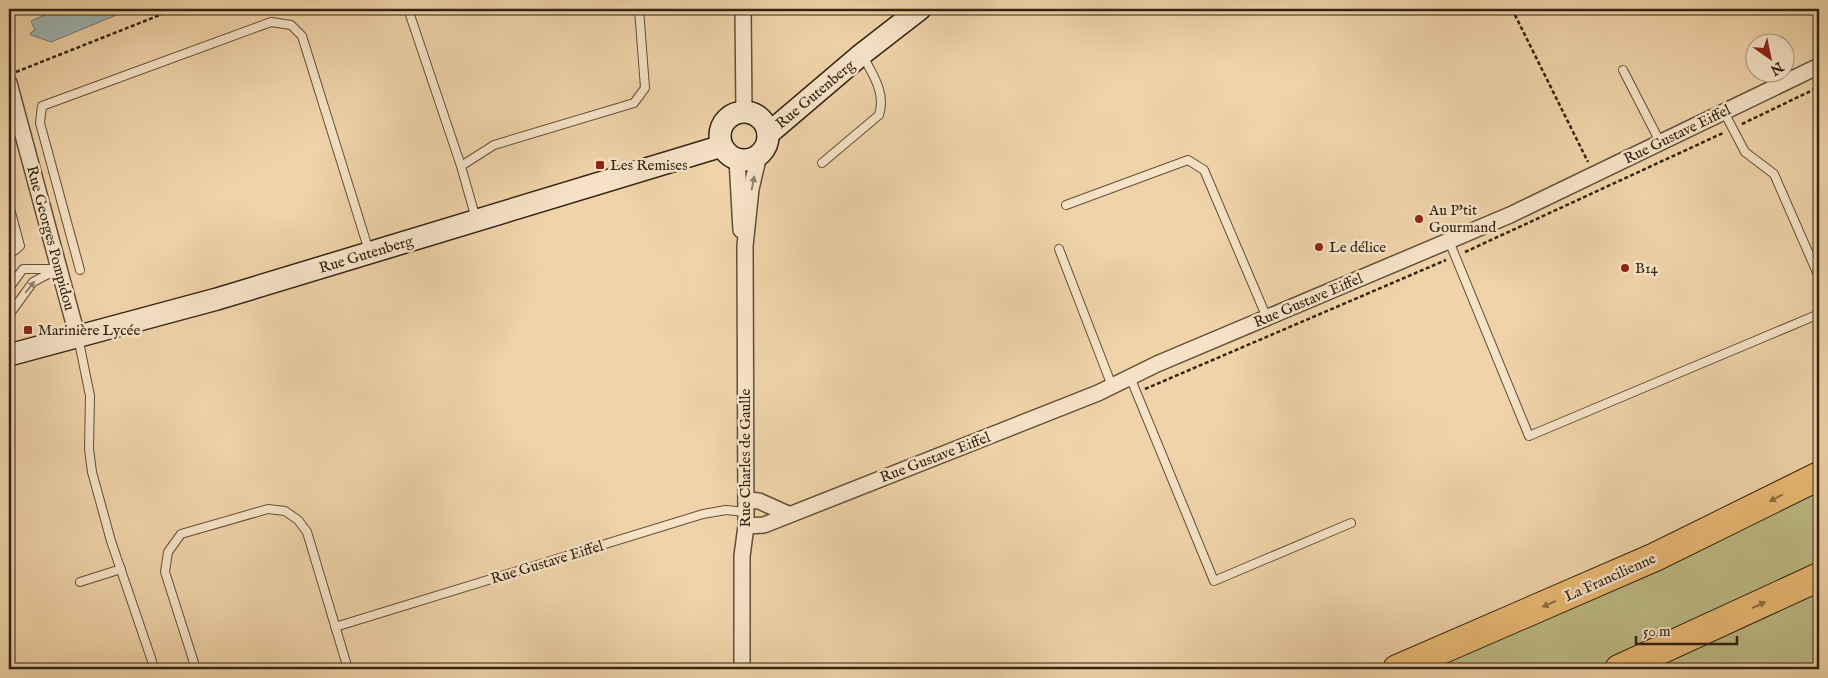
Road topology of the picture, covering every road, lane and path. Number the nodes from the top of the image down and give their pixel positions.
1 (175, 9) edge
2 (408, 9) edge
3 (639, 9) edge
4 (743, 9) edge
5 (920, 9) edge
6 (1512, 9) edge
7 (862, 54) junction
8 (1819, 66) edge
9 (1623, 70) dead end
10 (9, 75) edge
11 (9, 83) edge
12 (1724, 112) junction
13 (756, 121) junction
14 (1660, 142) junction
15 (730, 153) junction
16 (759, 155) junction
17 (822, 163) dead end
18 (462, 166) junction
19 (1595, 174) junction
20 (9, 205) edge
21 (1066, 205) dead end
22 (476, 221) junction
23 (1449, 241) junction
24 (745, 246) junction
25 (1059, 249) dead end
26 (370, 253) junction
27 (9, 255) edge
28 (58, 269) junction
29 (80, 270) dead end
30 (1819, 277) edge
31 (9, 288) edge
32 (1819, 314) edge
33 (9, 315) edge
34 (1267, 318) junction
35 (78, 335) junction
36 (9, 355) edge
37 (1130, 377) junction
38 (1112, 386) junction
39 (1819, 476) edge
40 (746, 513) junction
41 (788, 514) junction
42 (1351, 523) dead end
43 (121, 569) junction
44 (1819, 577) edge
45 (80, 582) dead end
46 (335, 627) junction
47 (152, 661) dead end
48 (1819, 662) edge
49 (196, 669) edge
50 (348, 669) edge
51 (742, 669) edge
52 (1397, 669) edge
53 (1619, 669) edge
54 (1804, 669) edge

1 - 10 path
2 - 18 lane
3 - 18 lane
4 - 13 street
5 - 7 street, Rue Gutenberg
6 - 19 path
7 - 13 street, Rue Gutenberg
7 - 17 lane
8 - 12 street, Rue Gustave Eiffel
9 - 14 lane
11 - 28 street, Rue Georges Pompidou
12 - 14 street, Rue Gustave Eiffel
12 - 30 lane
13 - 15 street
13 - 16 street
14 - 19 street, Rue Gustave Eiffel
15 - 16 street
15 - 22 street, Rue Gutenberg
15 - 24 street, Rue Charles de Gaulle
24 -> 16 street, Rue Charles de Gaulle
18 - 22 lane
19 - 23 street, Rue Gustave Eiffel
20 - 27 lane
21 - 34 lane
22 - 26 street, Rue Gutenberg
23 - 32 lane
23 - 34 street, Rue Gustave Eiffel
24 - 40 street, Rue Charles de Gaulle
25 - 38 lane
26 - 29 lane
26 - 35 street, Rue Gutenberg
28 - 31 lane
33 -> 28 lane
28 - 35 street, Rue Georges Pompidou
34 - 37 street, Rue Gustave Eiffel
35 - 36 street, Rue Gutenberg
35 - 43 lane
37 - 38 street, Rue Gustave Eiffel
37 - 42 lane
38 - 41 street, Rue Gustave Eiffel
39 -> 52 highway, La Francilienne
40 - 41 street, Rue Gustave Eiffel
40 - 41 street, Rue Gustave Eiffel
40 - 46 lane, Rue Gustave Eiffel
40 - 51 street, Rue Charles de Gaulle
43 - 45 lane
43 - 47 lane
53 -> 44 highway
46 - 49 lane
46 - 50 lane
48 - 54 path

